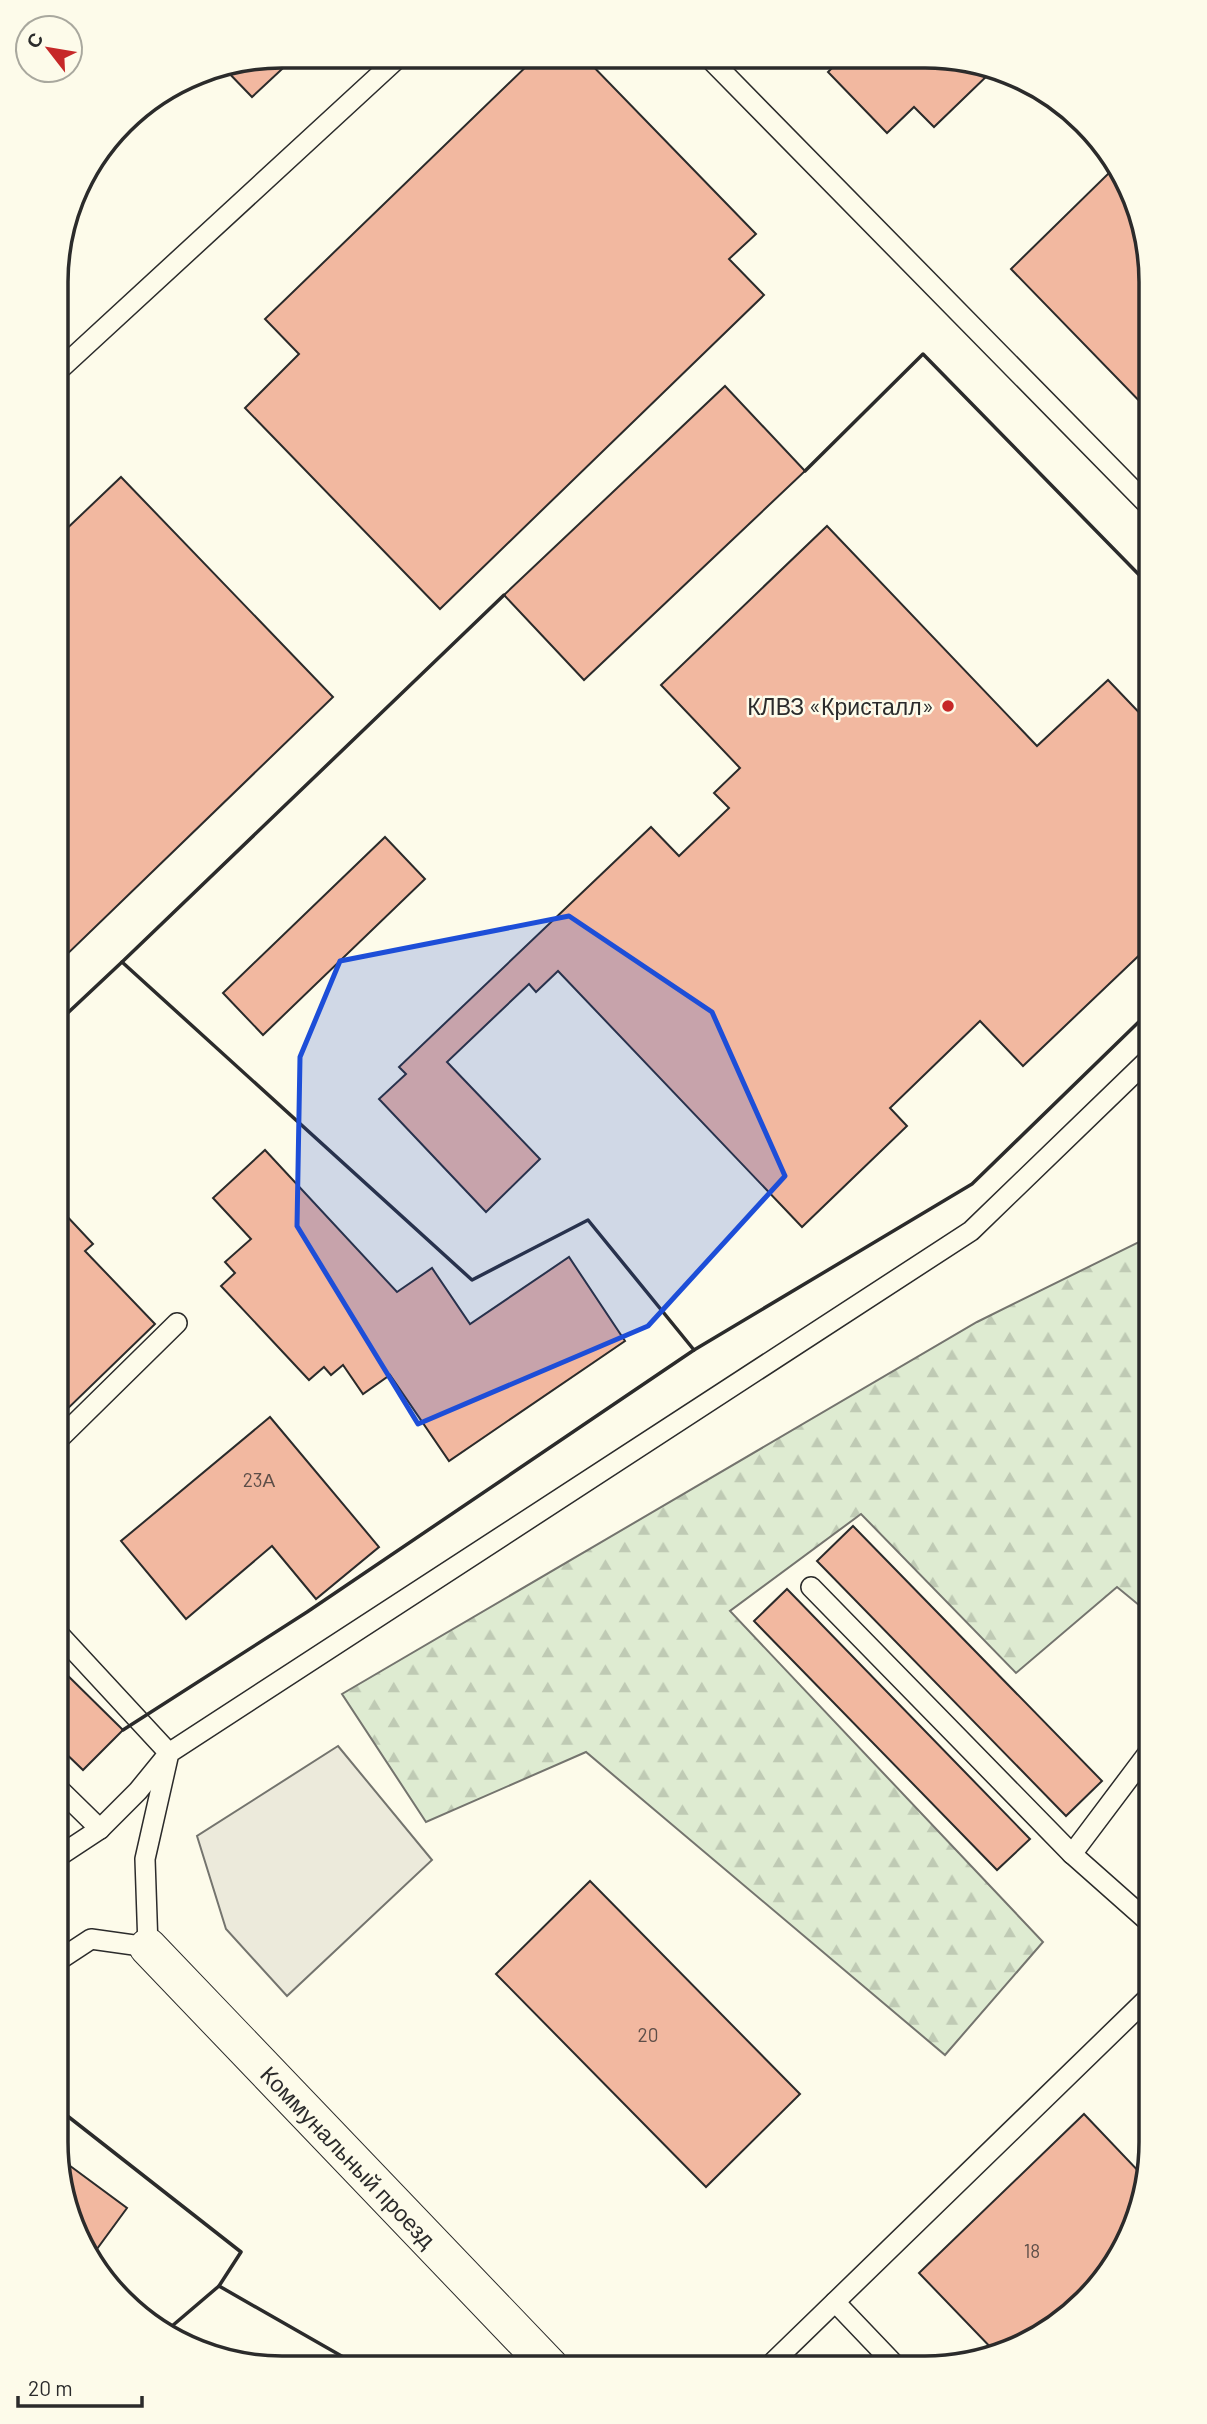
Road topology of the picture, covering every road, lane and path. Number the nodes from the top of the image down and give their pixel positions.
1 (719, 68) edge
2 (385, 69) edge
3 (69, 361) edge
4 (1139, 496) edge
5 (1139, 1069) edge
6 (177, 1323) dead end
7 (68, 1430) edge
8 (811, 1587) dead end
9 (68, 1644) edge
10 (169, 1753) junction
11 (1138, 1766) edge
12 (68, 1798) edge
13 (100, 1829) junction
14 (68, 1850) edge
15 (1072, 1854) junction
16 (1138, 1913) edge
17 (148, 1947) junction
18 (68, 1954) edge
19 (1138, 2007) edge
20 (835, 2302) junction
21 (539, 2356) edge
22 (779, 2356) edge
23 (887, 2356) edge

1 - 4 lane
2 - 3 lane
5 - 10 lane
6 - 7 lane
8 - 15 lane
9 - 10 lane
10 - 13 lane
10 - 17 lane
11 - 15 lane
12 - 13 lane
13 - 14 lane
15 - 16 lane
17 - 18 lane
17 - 21 street, Коммунальный проезд
19 - 20 lane
20 - 22 lane
20 - 23 lane

